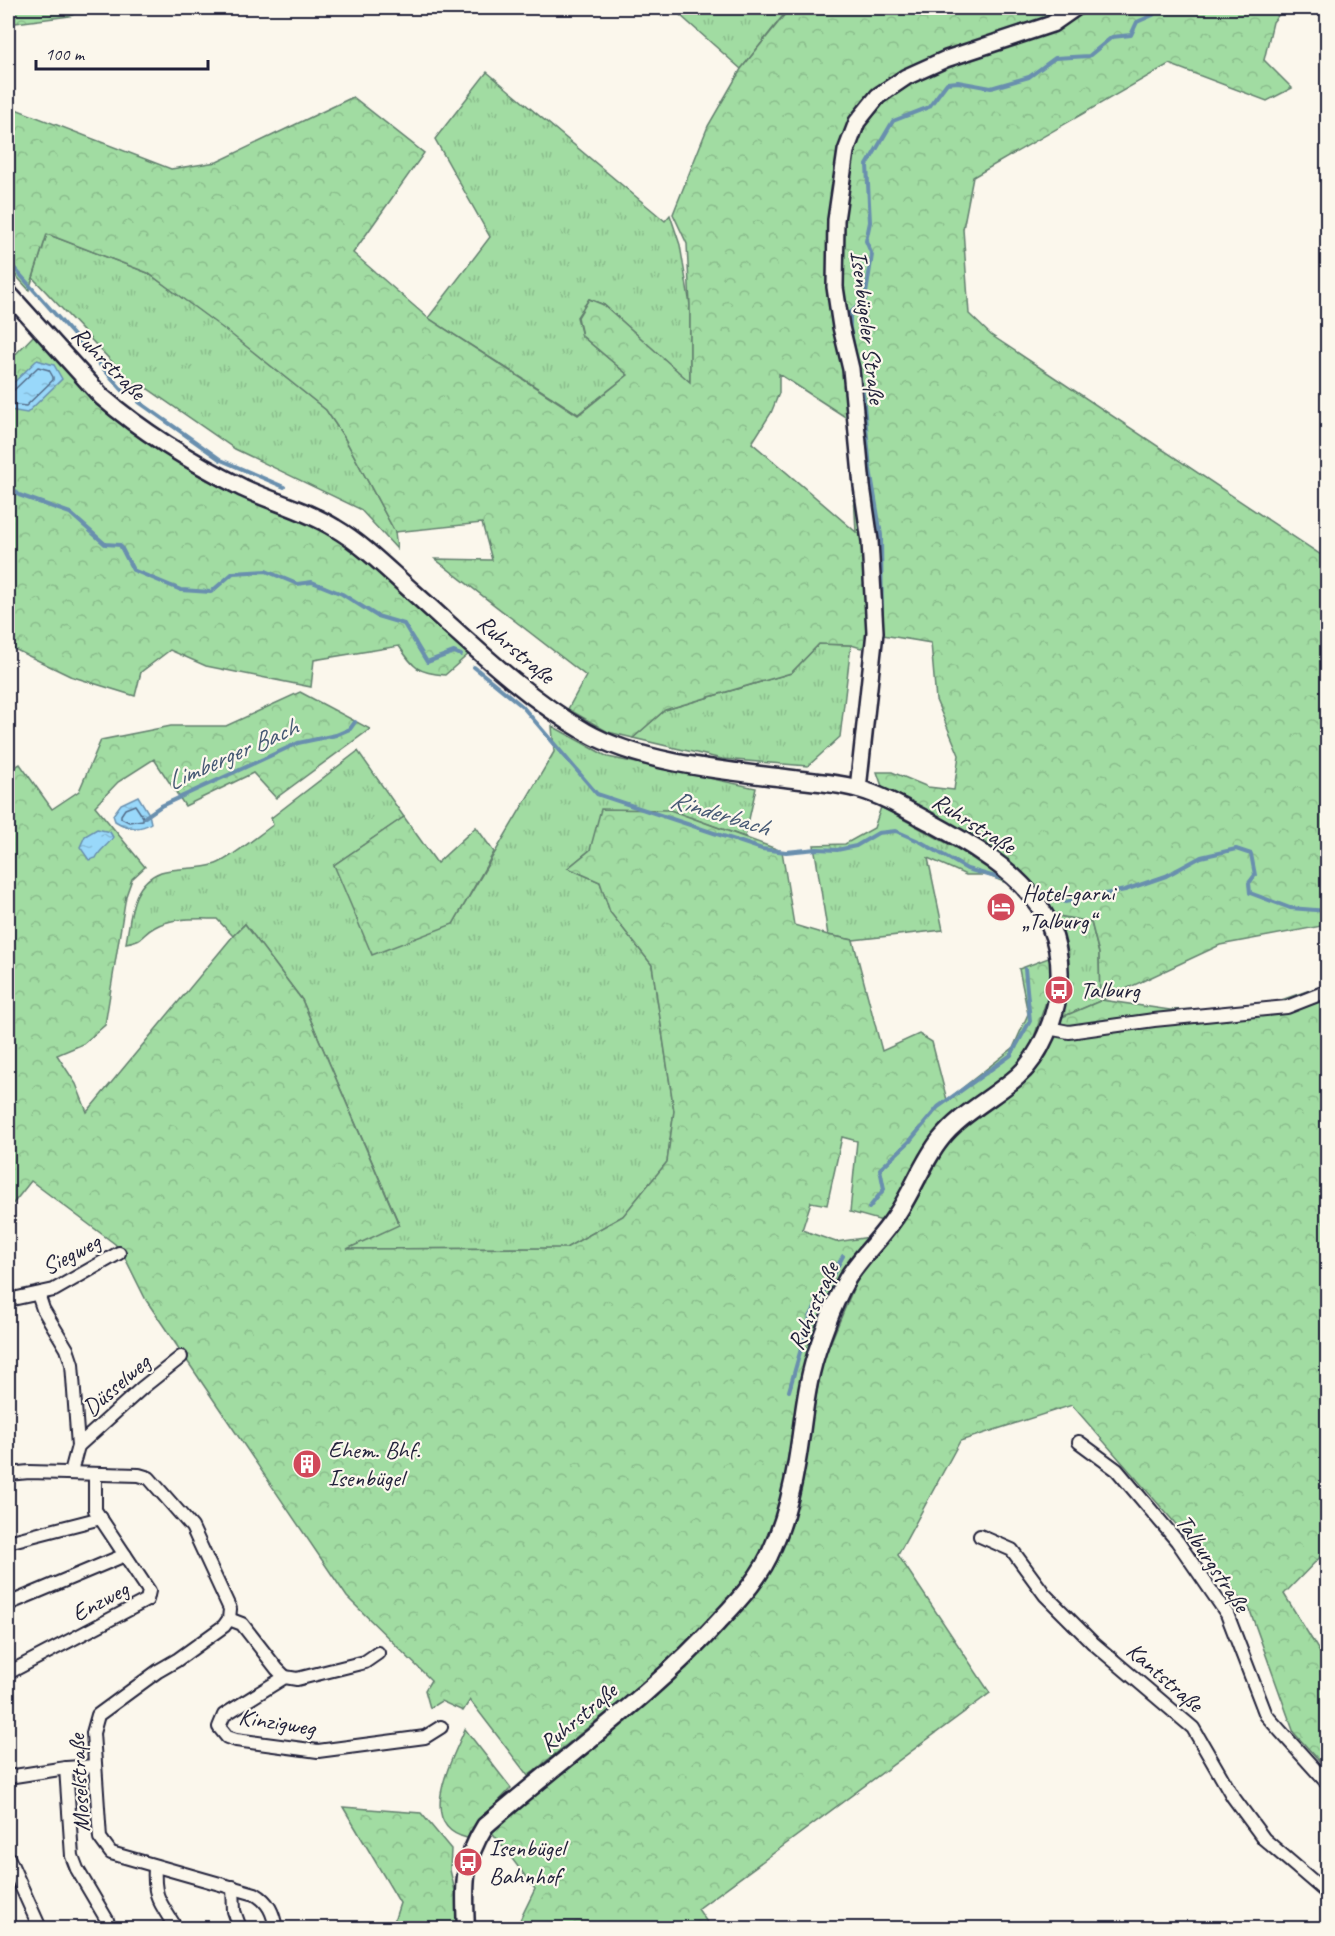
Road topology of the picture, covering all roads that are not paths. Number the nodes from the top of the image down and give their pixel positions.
1 (1075, 8) edge
2 (8, 293) edge
3 (858, 789) junction
4 (1328, 991) edge
5 (1048, 1028) junction
6 (119, 1253) dead end
7 (38, 1294) junction
8 (8, 1300) edge
9 (182, 1357) dead end
10 (1079, 1442) dead end
11 (78, 1446) junction
12 (71, 1472) junction
13 (8, 1474) edge
14 (95, 1474) junction
15 (101, 1518) junction
16 (980, 1536) dead end
17 (8, 1542) edge
18 (125, 1555) junction
19 (8, 1604) edge
20 (229, 1619) junction
21 (378, 1653) dead end
22 (9, 1673) edge
23 (285, 1677) junction
24 (441, 1727) dead end
25 (96, 1767) junction
26 (66, 1768) junction
27 (8, 1777) edge
28 (1328, 1784) edge
29 (8, 1857) edge
30 (155, 1866) junction
31 (233, 1887) junction
32 (1328, 1894) edge
33 (40, 1929) edge
34 (109, 1929) edge
35 (176, 1929) edge
36 (240, 1929) edge
37 (276, 1929) edge
38 (466, 1929) edge

1 - 3 street, Isenbügeler Straße
2 - 3 main road, Ruhrstraße
3 - 5 main road, Ruhrstraße
4 - 5 street
5 - 38 main road, Ruhrstraße
6 - 7 street, Siegweg
7 - 8 street, Siegweg
7 - 11 street
9 - 11 street, Düsselweg
10 - 28 street, Talburgstraße
11 - 12 street
12 - 13 street
12 - 14 street
14 - 15 street, Enzweg
14 - 20 street
15 - 17 street
15 - 18 street, Enzweg
16 - 32 street, Kantstraße
18 - 19 street
18 - 22 street, Enzweg
20 - 23 street
20 - 25 street, Moselstraße
21 - 23 street, Kinzigweg
23 - 24 street, Kinzigweg
25 - 26 street
25 - 30 street, Moselstraße
26 - 27 street
26 - 34 street
29 - 33 street
30 - 31 street, Moselstraße
30 - 35 street
31 - 36 street
31 - 37 street, Moselstraße

